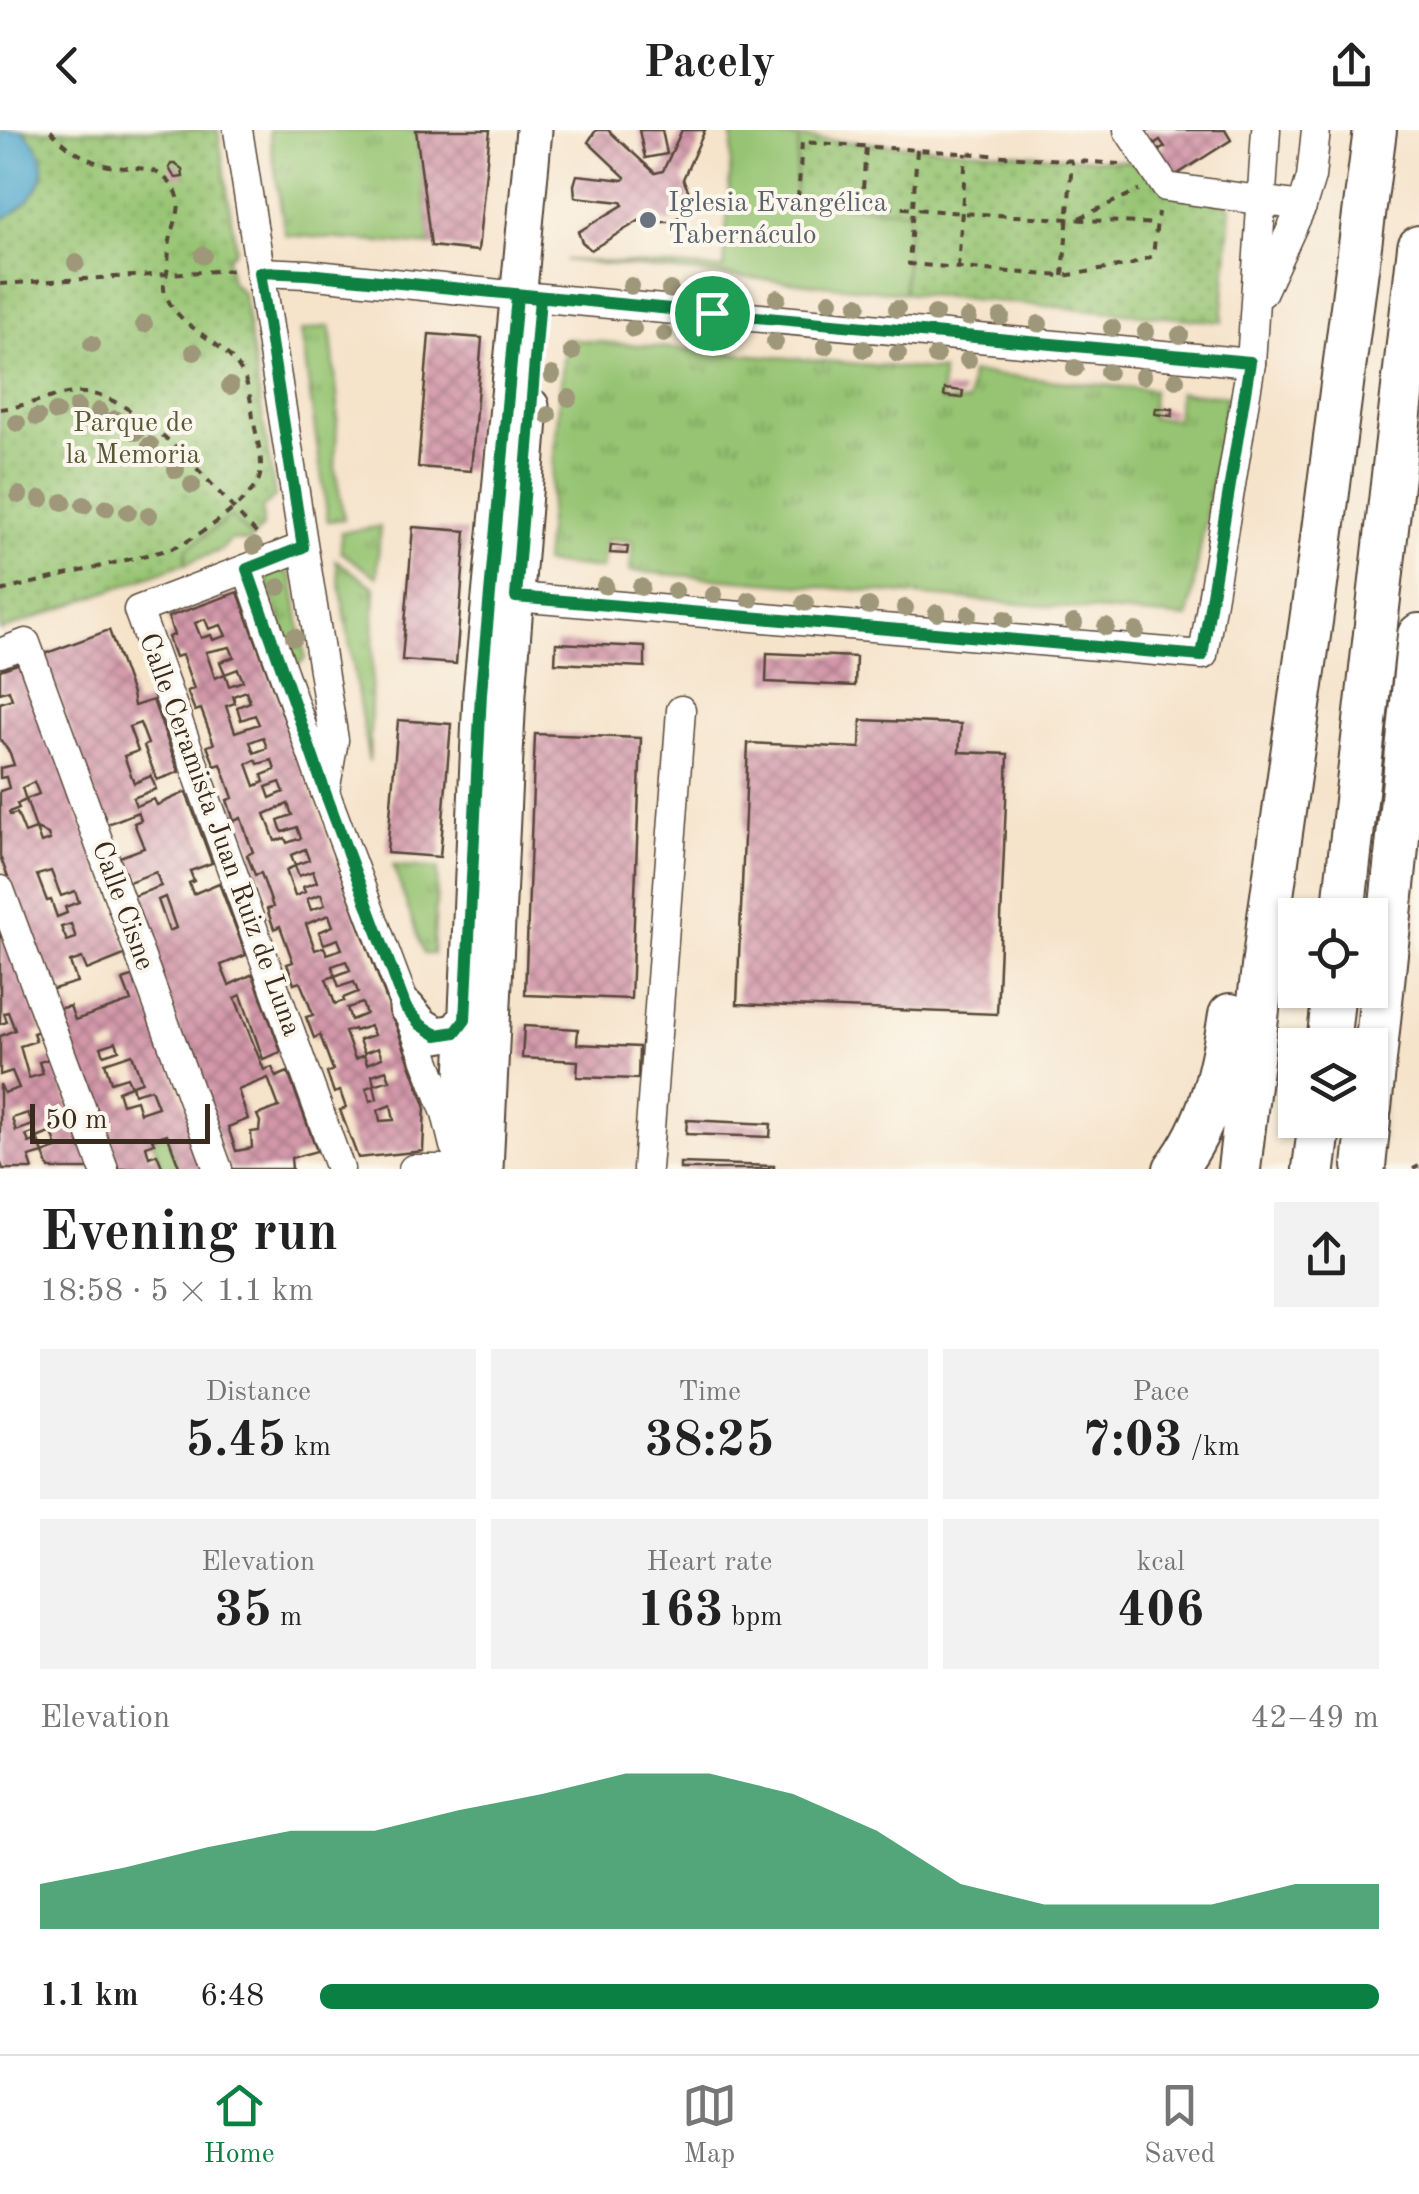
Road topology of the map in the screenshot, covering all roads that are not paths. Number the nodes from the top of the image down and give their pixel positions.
1 (238, 130) edge
2 (534, 130) edge
3 (553, 130) edge
4 (1128, 130) edge
5 (1266, 130) edge
6 (1316, 130) edge
7 (1375, 130) edge
8 (1260, 200) junction
9 (1302, 206) junction
10 (1419, 247) edge
11 (252, 270) junction
12 (528, 297) junction
13 (1254, 314) junction
14 (1250, 362) junction
15 (303, 547) junction
16 (247, 569) junction
17 (516, 597) junction
18 (1419, 635) edge
19 (13, 648) edge
20 (681, 710) dead end
21 (325, 792) junction
22 (0, 890) edge
23 (1345, 898) edge
24 (1269, 918) junction
25 (406, 1008) junction
26 (465, 1020) junction
27 (1378, 1028) edge
28 (1318, 1138) edge
29 (1367, 1138) edge
30 (1364, 1166) dead end
31 (104, 1169) edge
32 (218, 1169) edge
33 (340, 1169) edge
34 (413, 1169) edge
35 (446, 1169) edge
36 (460, 1169) edge
37 (485, 1169) edge
38 (647, 1169) edge
39 (1175, 1169) edge
40 (1239, 1169) edge
41 (1314, 1169) edge

1 - 11 street
2 - 12 main road
3 - 12 main road
4 - 8 street
5 - 8 street
6 - 9 street
7 - 24 highway
8 - 9 street
8 - 13 street
9 - 13 street
10 - 23 highway
11 - 12 street
11 - 15 street
12 - 14 street
12 - 17 main road
12 - 26 main road
13 - 14 street
14 - 17 street
15 - 16 street, Calle Ceramista Juan Ruiz de Luna
15 - 21 street
16 - 21 street
16 - 33 street, Calle Ceramista Juan Ruiz de Luna
17 - 37 main road
18 - 27 highway
19 - 32 street, Calle Cisne
20 - 38 street
21 - 25 street
22 - 31 street
24 - 39 highway
24 - 40 highway
25 - 26 main road
25 - 36 street
26 - 36 main road
28 - 41 highway
29 - 30 highway
34 - 35 street

